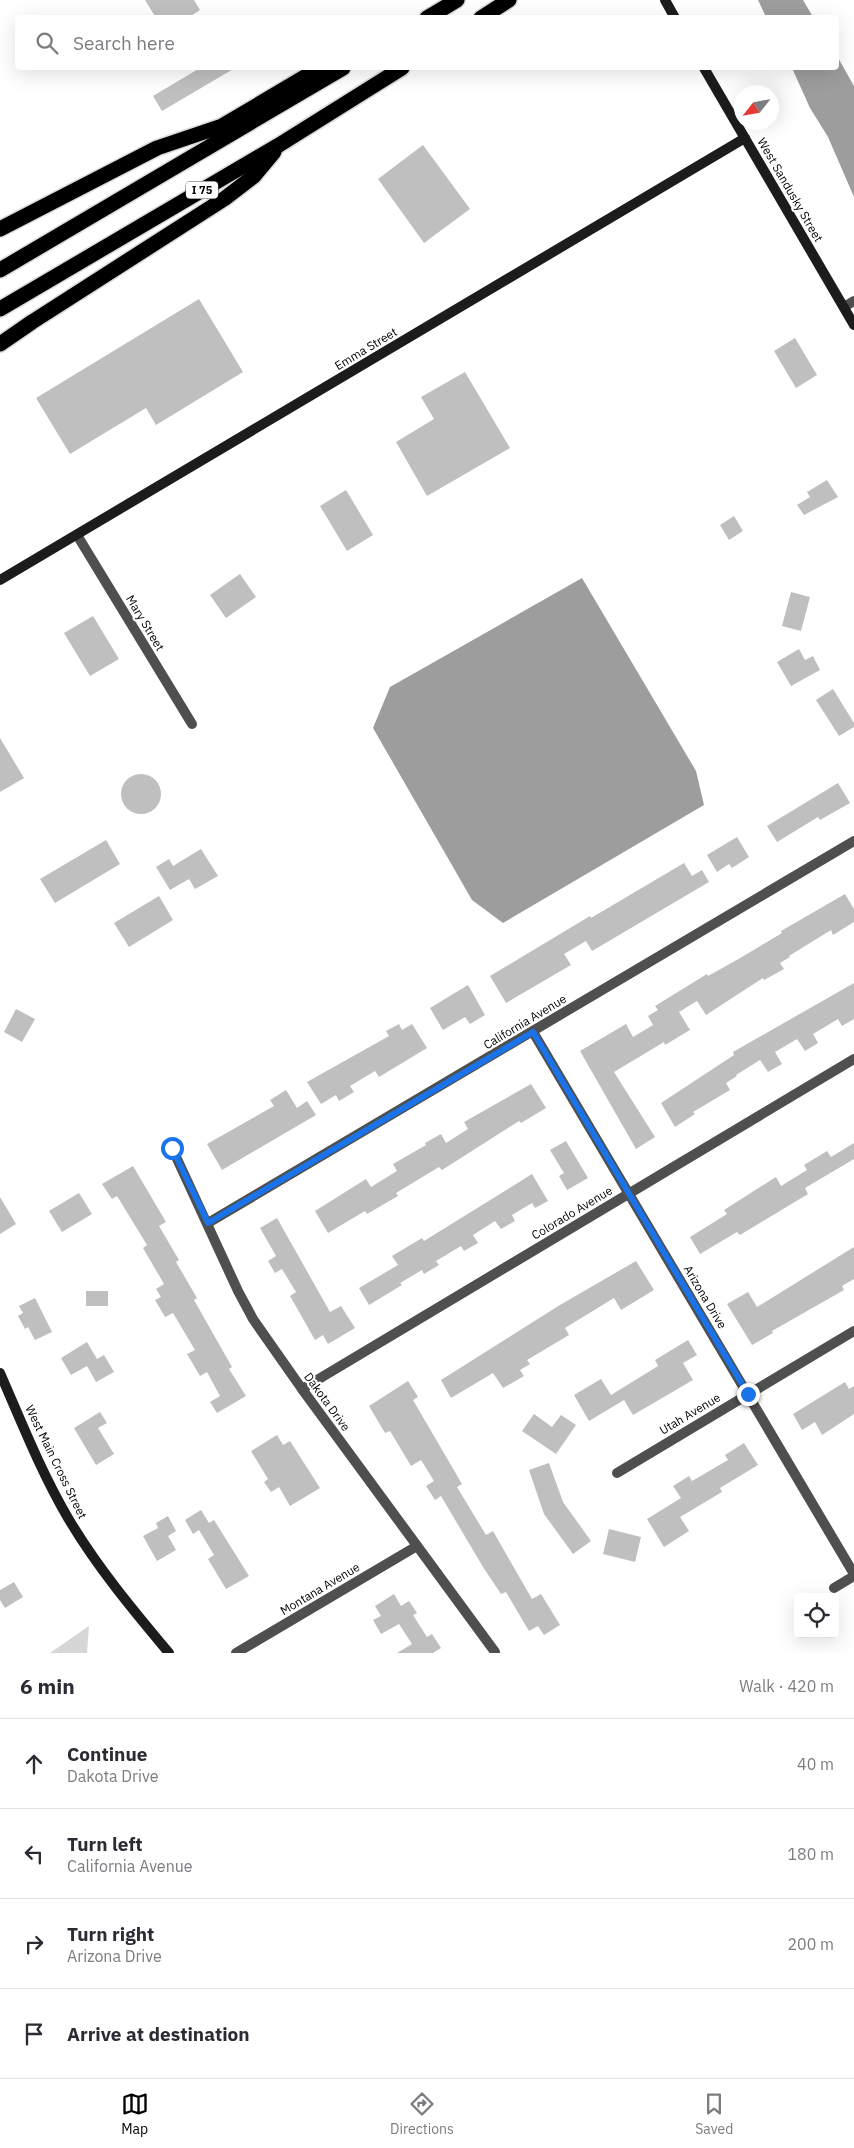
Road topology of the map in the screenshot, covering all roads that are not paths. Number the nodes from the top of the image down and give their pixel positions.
1 (457, 0) edge
2 (509, 0) edge
3 (665, 0) edge
4 (432, 15) edge
5 (486, 15) edge
6 (674, 15) edge
7 (317, 70) edge
8 (340, 70) edge
9 (399, 70) edge
10 (705, 70) edge
11 (745, 138) junction
12 (279, 145) junction
13 (0, 229) edge
14 (0, 270) edge
15 (854, 301) edge
16 (844, 308) junction
17 (0, 309) edge
18 (854, 325) edge
19 (0, 344) edge
20 (77, 535) junction
21 (0, 580) edge
22 (192, 724) dead end
23 (854, 841) edge
24 (533, 1032) junction
25 (854, 1059) edge
26 (172, 1148) dead end
27 (629, 1194) junction
28 (208, 1223) junction
29 (854, 1331) edge
30 (0, 1373) edge
31 (302, 1389) junction
32 (748, 1394) junction
33 (617, 1473) dead end
34 (417, 1546) junction
35 (854, 1575) edge
36 (834, 1588) dead end
37 (495, 1652) dead end
38 (169, 1653) edge
39 (236, 1653) edge

1 - 4 highway
2 - 5 highway
3 - 6 street
7 - 13 highway
8 - 14 highway, I 75
9 - 12 highway, I 75
10 - 11 street, West Sandusky Street
11 - 16 street, West Sandusky Street
11 - 20 street, Emma Street
12 - 17 highway, I 75
12 - 19 highway
15 - 16 street
16 - 18 street, West Sandusky Street
20 - 21 street, Emma Street
20 - 22 street, Mary Street
23 - 24 street, California Avenue
24 - 27 street, Arizona Drive
24 - 28 street, California Avenue
25 - 27 street, Colorado Avenue
26 - 28 street, Dakota Drive
27 - 31 street, Colorado Avenue
27 - 32 street, Arizona Drive
28 - 31 street, Dakota Drive
29 - 32 street, Utah Avenue
30 - 38 street, West Main Cross Street
31 - 34 street, Dakota Drive
32 - 33 street, Utah Avenue
32 - 35 street, Arizona Drive
34 - 37 street, Dakota Drive
34 - 39 street, Montana Avenue
35 - 36 street

